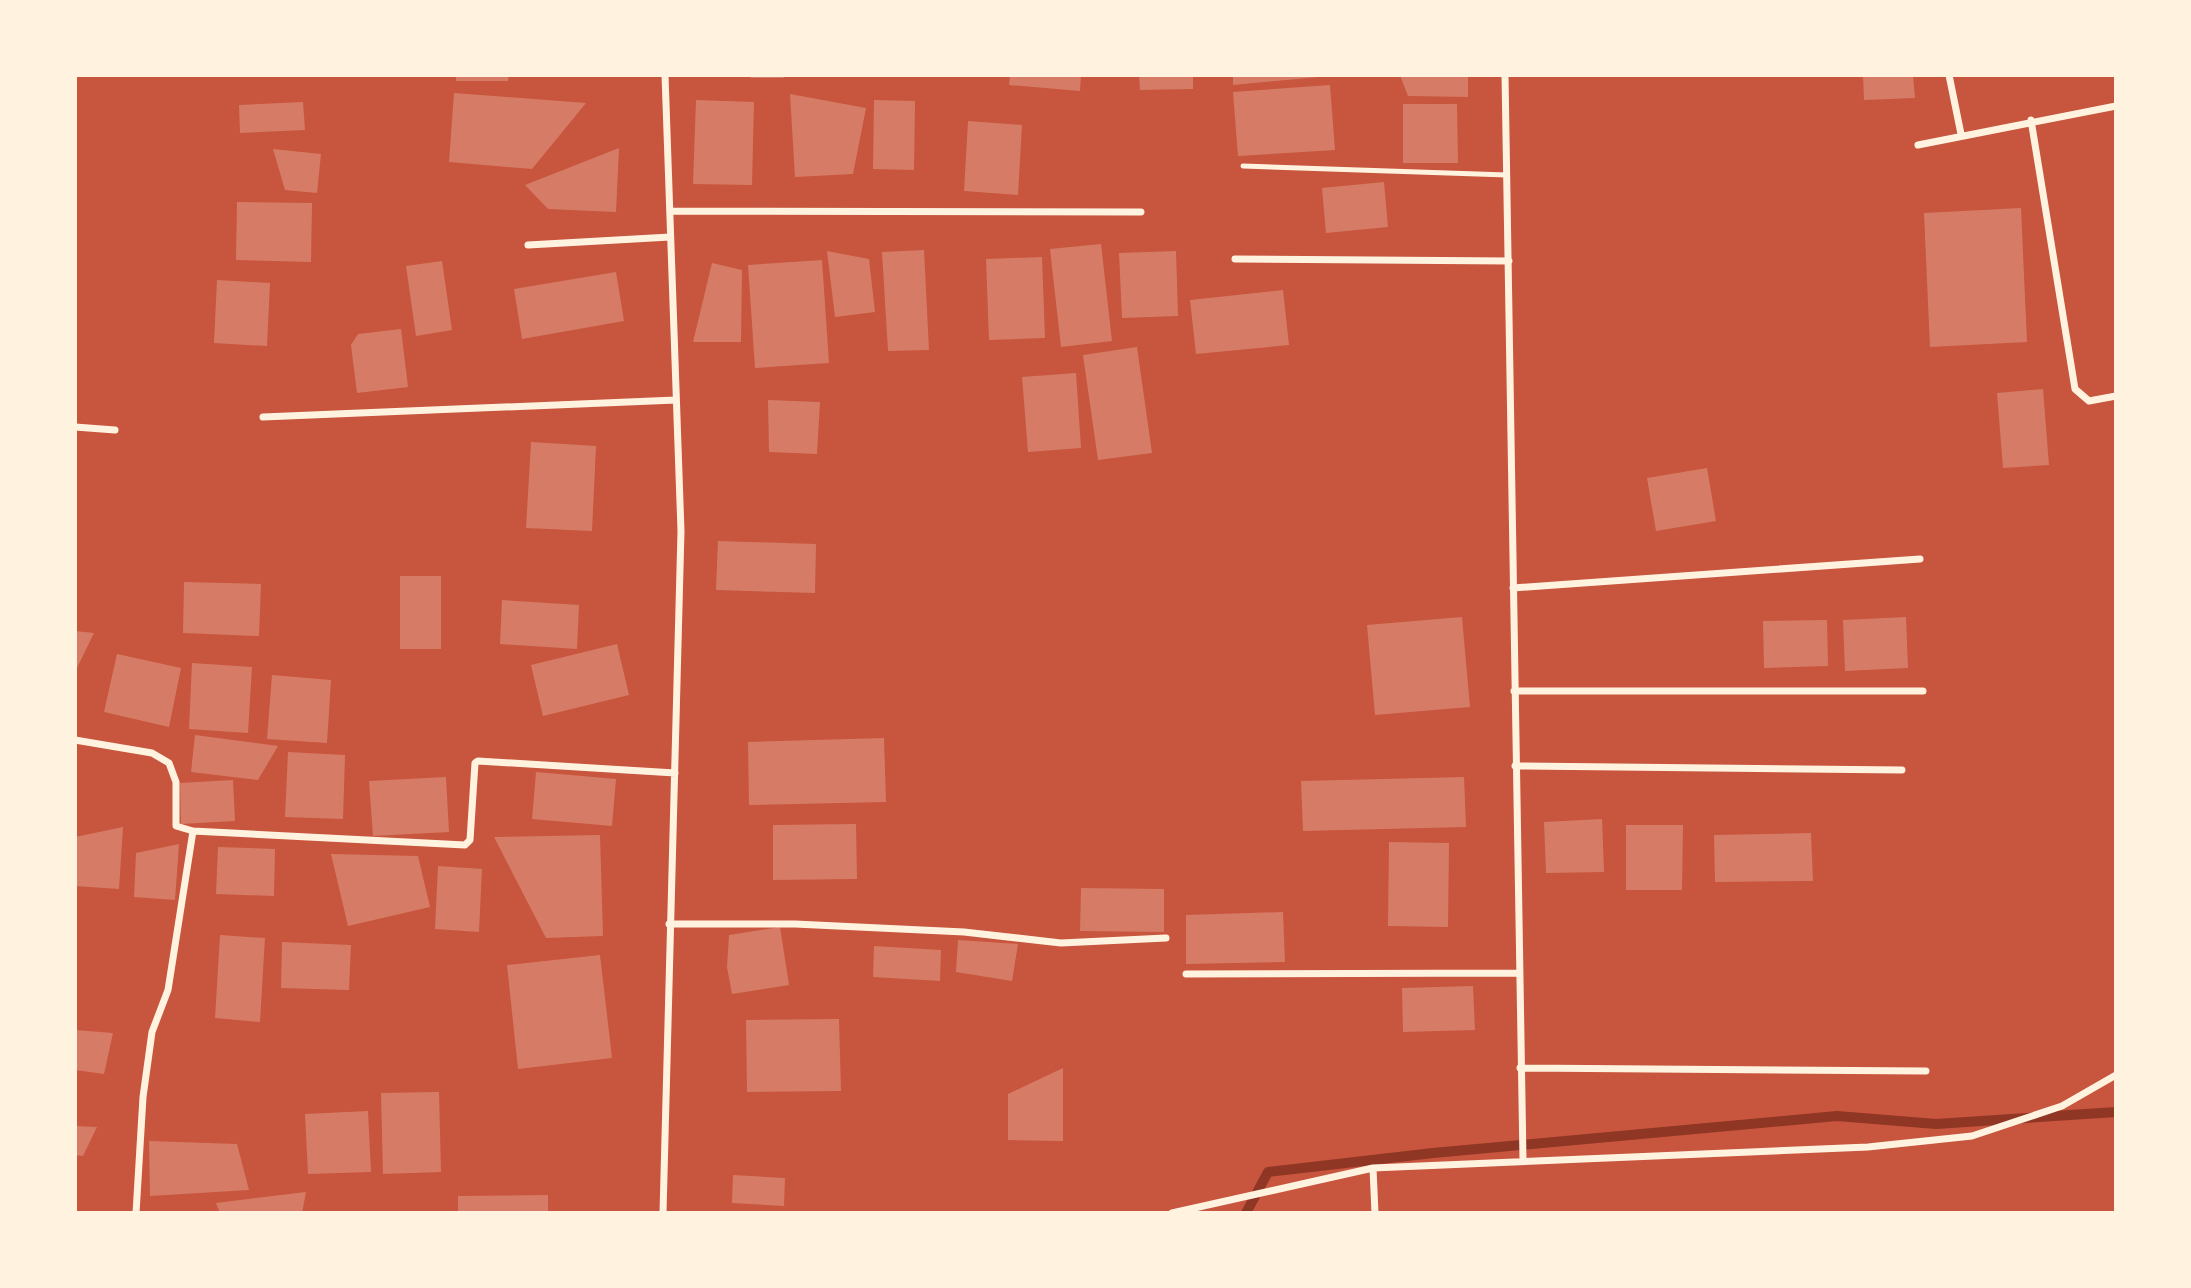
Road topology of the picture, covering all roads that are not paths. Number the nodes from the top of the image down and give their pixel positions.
1 (664, 75) edge
2 (1505, 75) edge
3 (1949, 75) edge
4 (2116, 106) edge
5 (2031, 120) junction
6 (1961, 134) junction
7 (1918, 145) dead end
8 (1244, 166) dead end
9 (1507, 175) junction
10 (670, 211) junction
11 (1141, 212) dead end
12 (670, 237) junction
13 (528, 245) dead end
14 (1235, 259) dead end
15 (1510, 261) junction
16 (2116, 396) edge
17 (676, 400) junction
18 (263, 417) dead end
19 (75, 427) edge
20 (115, 430) dead end
21 (1920, 559) dead end
22 (1513, 588) junction
23 (1514, 691) junction
24 (1923, 691) dead end
25 (75, 740) edge
26 (1515, 766) junction
27 (1902, 769) dead end
28 (675, 773) junction
29 (193, 831) junction
30 (669, 924) junction
31 (1166, 938) dead end
32 (1518, 973) junction
33 (1186, 974) dead end
34 (1520, 1068) junction
35 (1926, 1071) dead end
36 (2116, 1075) edge
37 (1523, 1160) junction
38 (1373, 1168) junction
39 (136, 1213) edge
40 (663, 1213) edge
41 (1172, 1213) edge
42 (1375, 1213) edge

1 - 10 street
2 - 9 street
3 - 6 street
4 - 5 street
5 - 6 street
5 - 16 street
6 - 7 street
8 - 9 lane
9 - 15 street
10 - 11 street
10 - 12 street
12 - 13 street
12 - 17 street
14 - 15 street
15 - 22 street
17 - 18 street
17 - 28 street
19 - 20 street
21 - 22 street
22 - 23 street
23 - 24 street
23 - 26 street
25 - 29 street
26 - 27 street
26 - 32 street
28 - 29 street
28 - 30 street
29 - 39 street
30 - 31 street
30 - 40 street
32 - 33 street
32 - 34 street
34 - 35 street
34 - 37 street
36 - 37 street
37 - 38 street
38 - 41 street
38 - 42 street

